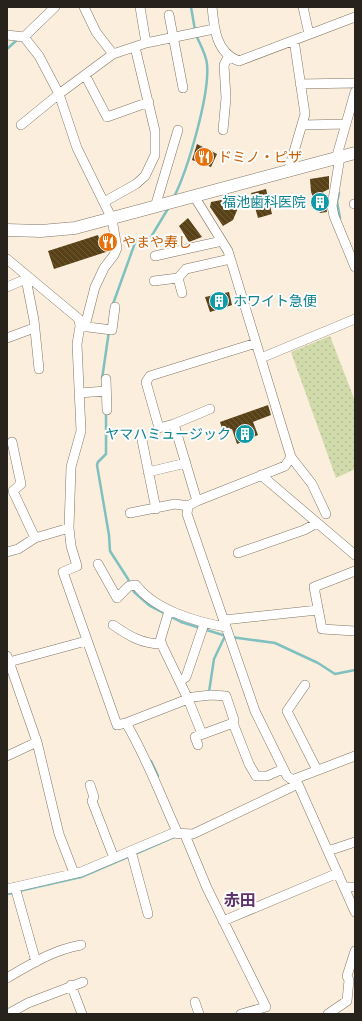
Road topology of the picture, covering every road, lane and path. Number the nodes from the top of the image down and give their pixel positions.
1 (55, 7) edge
2 (84, 7) edge
3 (140, 7) edge
4 (212, 7) edge
5 (303, 7) edge
6 (169, 15) dead end
7 (355, 17) edge
8 (214, 29) junction
9 (309, 34) junction
10 (7, 35) edge
11 (24, 37) junction
12 (174, 37) junction
13 (294, 40) junction
14 (146, 43) junction
15 (135, 47) junction
16 (113, 54) junction
17 (228, 57) junction
18 (85, 75) junction
19 (355, 82) edge
20 (300, 84) junction
21 (184, 88) dead end
22 (355, 92) edge
23 (59, 94) junction
24 (149, 102) junction
25 (346, 124) junction
26 (21, 125) dead end
27 (302, 125) junction
28 (178, 130) dead end
29 (223, 130) dead end
30 (343, 157) edge
31 (288, 172) junction
32 (194, 196) junction
33 (104, 202) junction
34 (165, 204) junction
35 (112, 219) junction
36 (7, 230) edge
37 (222, 241) junction
38 (155, 256) dead end
39 (7, 259) edge
40 (230, 260) junction
41 (355, 267) edge
42 (27, 277) junction
43 (178, 278) junction
44 (154, 281) dead end
45 (7, 287) edge
46 (182, 292) dead end
47 (115, 307) dead end
48 (355, 319) edge
49 (82, 326) junction
50 (34, 328) junction
51 (7, 338) edge
52 (256, 343) junction
53 (261, 358) junction
54 (39, 369) dead end
55 (106, 379) dead end
56 (104, 392) junction
57 (80, 393) junction
58 (210, 409) dead end
59 (107, 410) dead end
60 (174, 424) junction
61 (141, 435) dead end
62 (12, 442) dead end
63 (291, 457) junction
64 (186, 463) junction
65 (148, 472) junction
66 (261, 475) junction
67 (197, 501) junction
68 (188, 506) junction
69 (156, 509) junction
70 (130, 514) dead end
71 (326, 514) dead end
72 (317, 523) junction
73 (69, 528) junction
74 (35, 538) junction
75 (353, 551) edge
76 (7, 552) edge
77 (238, 553) dead end
78 (98, 564) dead end
79 (355, 571) edge
80 (318, 610) junction
81 (168, 613) junction
82 (113, 625) dead end
83 (203, 627) junction
84 (227, 630) junction
85 (355, 631) edge
86 (86, 642) junction
87 (162, 644) junction
88 (8, 659) edge
89 (180, 680) junction
90 (305, 685) dead end
91 (187, 697) junction
92 (129, 722) junction
93 (233, 724) junction
94 (202, 734) junction
95 (37, 742) junction
96 (198, 745) dead end
97 (7, 756) edge
98 (355, 756) edge
99 (283, 769) junction
100 (316, 770) junction
101 (295, 782) junction
102 (90, 785) dead end
103 (182, 834) junction
104 (355, 842) edge
105 (328, 851) junction
106 (131, 854) junction
107 (114, 858) junction
108 (338, 873) junction
109 (74, 874) junction
110 (344, 886) junction
111 (355, 887) edge
112 (14, 890) edge
113 (355, 912) edge
114 (148, 914) dead end
115 (223, 921) junction
116 (81, 945) dead end
117 (355, 951) edge
118 (36, 962) junction
119 (7, 978) edge
120 (83, 982) dead end
121 (71, 985) junction
122 (195, 1002) dead end
123 (8, 1014) edge
124 (82, 1014) edge
125 (198, 1014) edge
126 (241, 1014) edge
127 (328, 1014) edge

1 - 11 street
2 - 16 street
3 - 14 street
4 - 8 street
5 - 9 street
6 - 12 street
7 - 9 street
8 - 12 street
8 - 17 street
9 - 13 street
10 - 11 street
11 - 23 street
12 - 14 street
12 - 21 street
13 - 17 street
13 - 20 street
14 - 15 street
15 - 16 street
15 - 24 street
16 - 18 street
17 - 29 street
18 - 23 street
18 - 24 street
19 - 20 street
20 - 27 street
22 - 25 street
23 - 26 street
23 - 33 street
24 - 33 street
25 - 27 street
25 - 30 street
27 - 31 street
28 - 34 street
30 - 31 street
30 - 41 street
31 - 32 street
32 - 34 street
32 - 37 street
33 - 35 street
34 - 35 street
35 - 36 street
35 - 49 street
37 - 38 street
37 - 40 street
39 - 42 street
40 - 43 street
40 - 52 street
42 - 45 street
42 - 49 street
42 - 50 street
43 - 44 street
43 - 46 street
47 - 49 street
48 - 53 street
49 - 57 street
50 - 51 street
50 - 54 street
52 - 53 street
52 - 60 street
53 - 63 street
55 - 56 street
56 - 57 street
56 - 59 street
57 - 73 street
58 - 60 street
60 - 64 street
61 - 65 street
62 - 74 street
63 - 66 street
63 - 71 street
64 - 65 street
64 - 67 street
65 - 69 street
66 - 67 street
66 - 72 street
67 - 68 street
68 - 69 street
68 - 84 street
69 - 70 street
72 - 75 street
72 - 77 street
73 - 74 street
73 - 86 street
74 - 76 street
78 - 81 street
79 - 80 street
80 - 84 street
80 - 85 street
81 - 83 street
81 - 87 street
82 - 87 street
83 - 84 street
83 - 89 street
84 - 99 street
86 - 88 street
86 - 92 street
87 - 89 street
88 - 95 street
89 - 91 street
90 - 100 street
91 - 92 street
91 - 93 street
91 - 94 street
92 - 103 street
93 - 94 street
93 - 99 street
94 - 96 street
95 - 97 street
95 - 109 street
98 - 100 street
99 - 101 street
100 - 101 street
101 - 103 street
101 - 105 street
102 - 107 street
103 - 106 street
103 - 115 street
104 - 105 street
105 - 108 street
106 - 107 street
106 - 114 street
107 - 109 street
108 - 110 street
108 - 115 street
109 - 112 street
110 - 111 street
110 - 113 street
112 - 118 street
115 - 126 street
116 - 118 street
117 - 127 street
118 - 119 street
120 - 121 street
121 - 123 street
121 - 124 street
122 - 125 street

